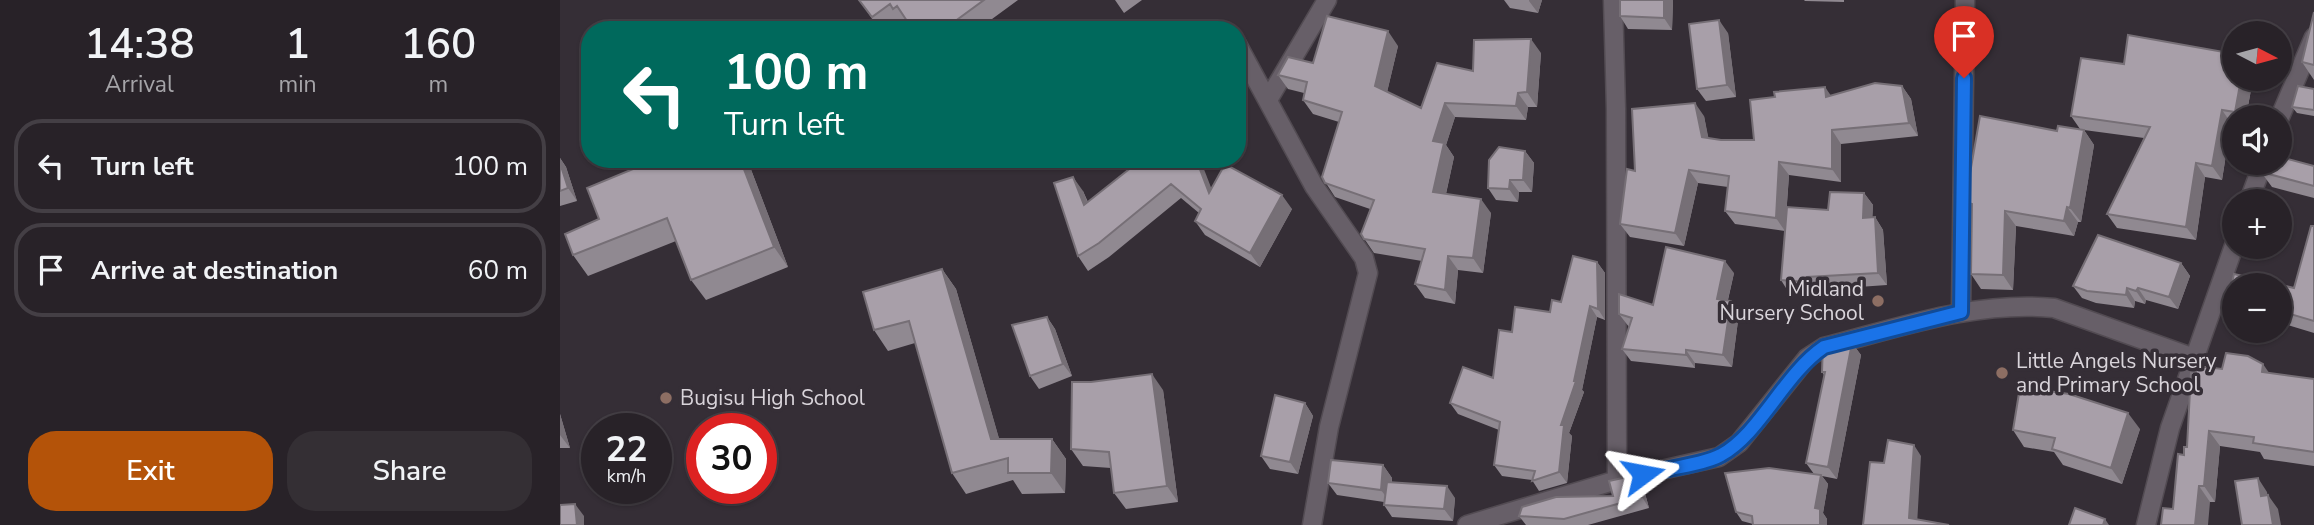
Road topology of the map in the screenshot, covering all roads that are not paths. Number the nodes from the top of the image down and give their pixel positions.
1 (1327, 0) edge
2 (1613, 0) edge
3 (1965, 0) edge
4 (2314, 37) edge
5 (1246, 60) edge
6 (1268, 100) junction
7 (2285, 105) edge
8 (2229, 259) edge
9 (1961, 312) junction
10 (2194, 358) junction
11 (1617, 480) junction
12 (1312, 525) edge
13 (1467, 525) edge
14 (2146, 525) edge

1 - 6 street
2 - 11 street
3 - 9 street
4 - 7 street
5 - 6 street
6 - 12 street
8 - 10 street
9 - 10 street
9 - 11 street
10 - 14 street
11 - 13 street

